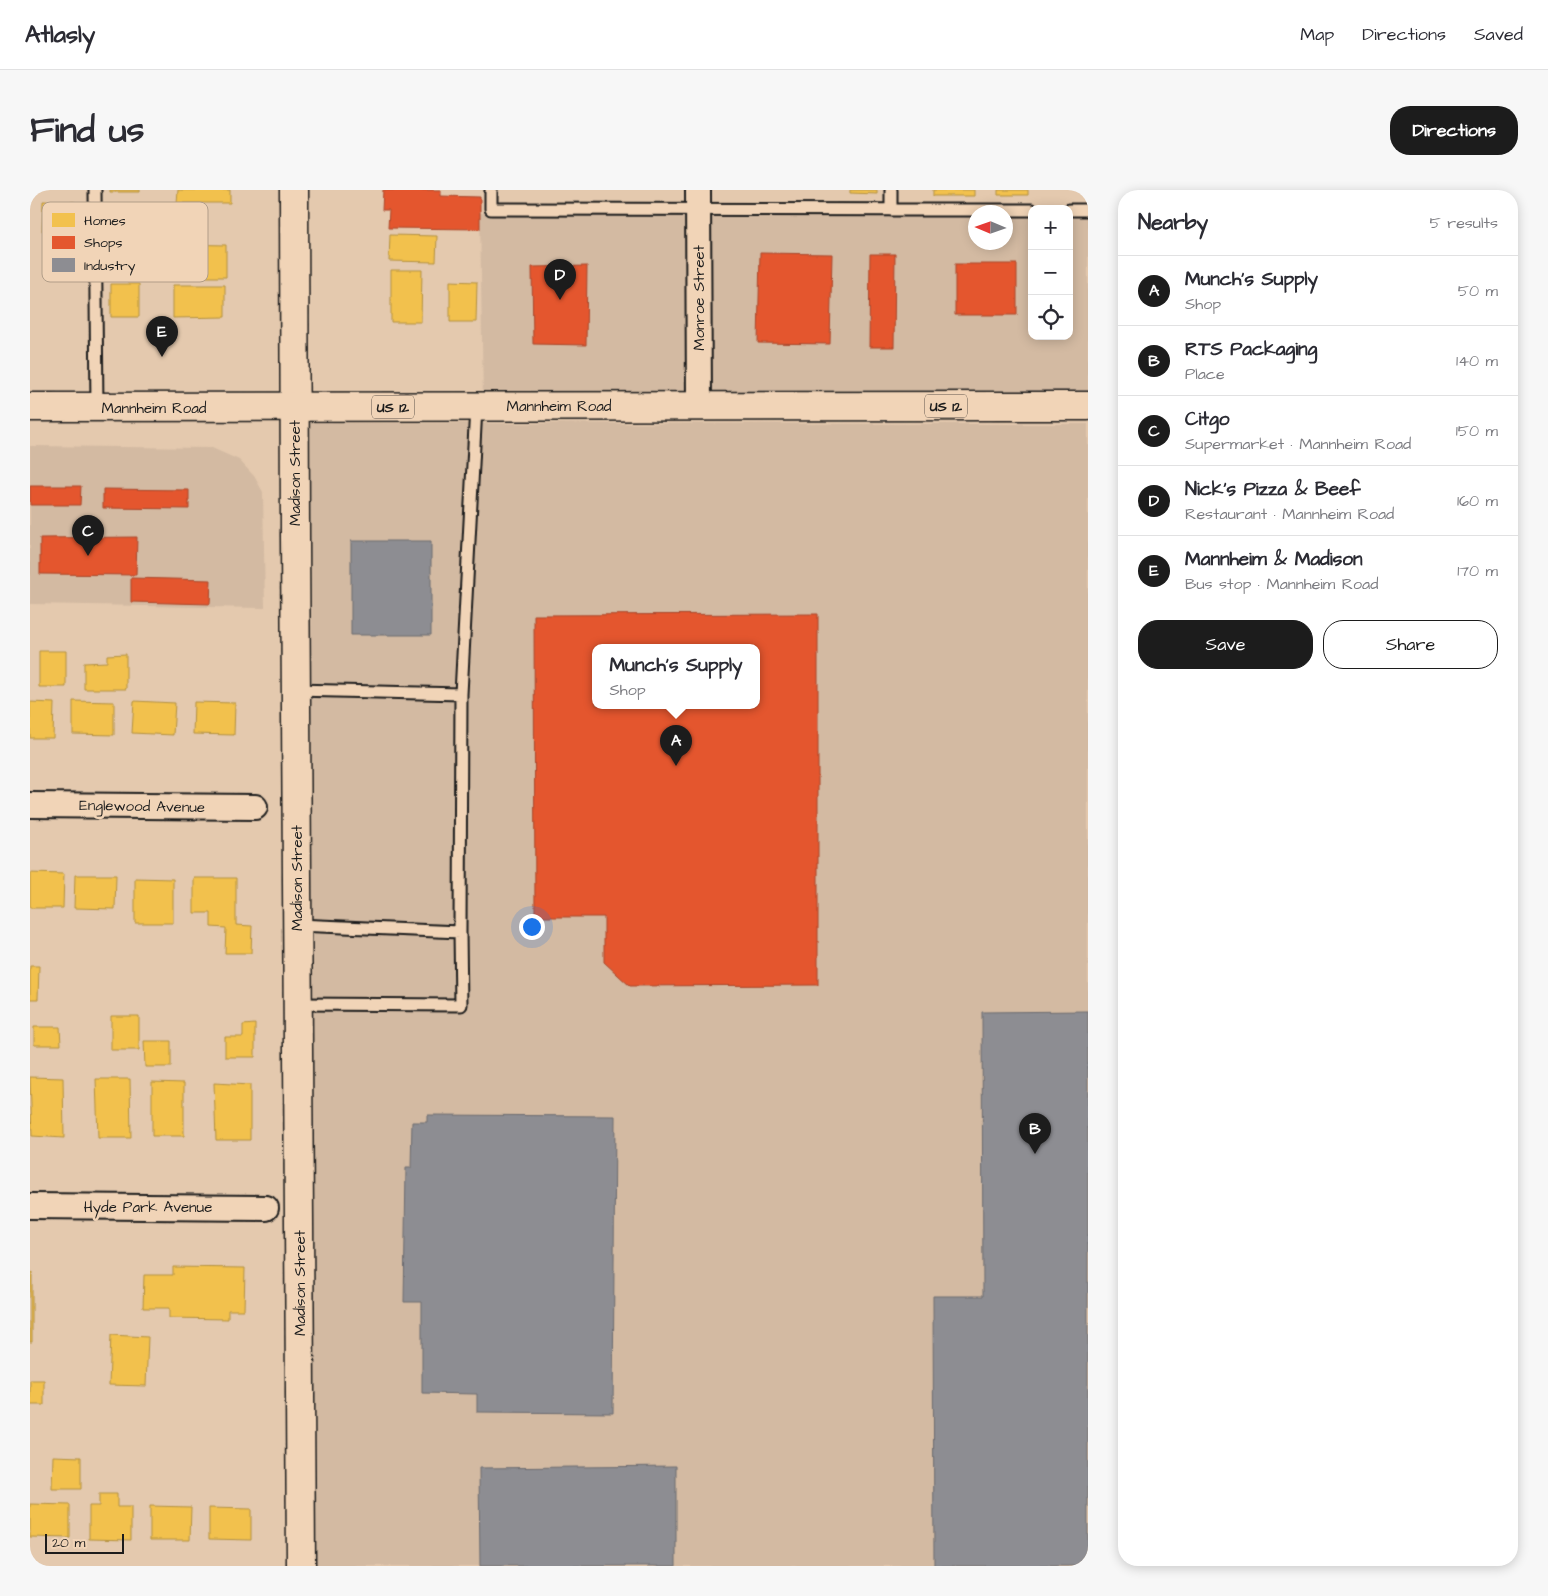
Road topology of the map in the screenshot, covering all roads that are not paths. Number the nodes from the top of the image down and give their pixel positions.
1 (294, 190) edge
2 (491, 190) edge
3 (891, 190) edge
4 (698, 200) edge
5 (891, 210) junction
6 (1028, 210) edge
7 (1073, 210) edge
8 (1088, 210) edge
9 (95, 282) edge
10 (699, 406) junction
11 (1088, 406) edge
12 (476, 407) junction
13 (30, 408) edge
14 (97, 408) junction
15 (295, 408) junction
16 (295, 690) junction
17 (461, 694) junction
18 (30, 805) edge
19 (255, 807) dead end
20 (297, 926) junction
21 (460, 932) junction
22 (298, 1004) junction
23 (30, 1206) edge
24 (266, 1208) dead end
25 (301, 1566) edge

1 - 15 street, Madison Street
2 - 4 lane
3 - 5 lane
4 - 5 lane
4 - 10 street, Monroe Street
5 - 6 lane
7 - 8 lane
9 - 14 lane
10 - 11 street, Mannheim Road / US 12
10 - 12 street, Mannheim Road / US 12
12 - 15 street, Mannheim Road / US 12
12 - 17 lane
13 - 14 street, Mannheim Road / US 12
14 - 15 street, Mannheim Road / US 12
15 - 16 street, Madison Street
16 - 17 lane
16 - 20 street, Madison Street
17 - 21 lane
18 - 19 street, Englewood Avenue
20 - 21 lane
20 - 22 street, Madison Street
21 - 22 lane
22 - 25 street, Madison Street
23 - 24 street, Hyde Park Avenue

